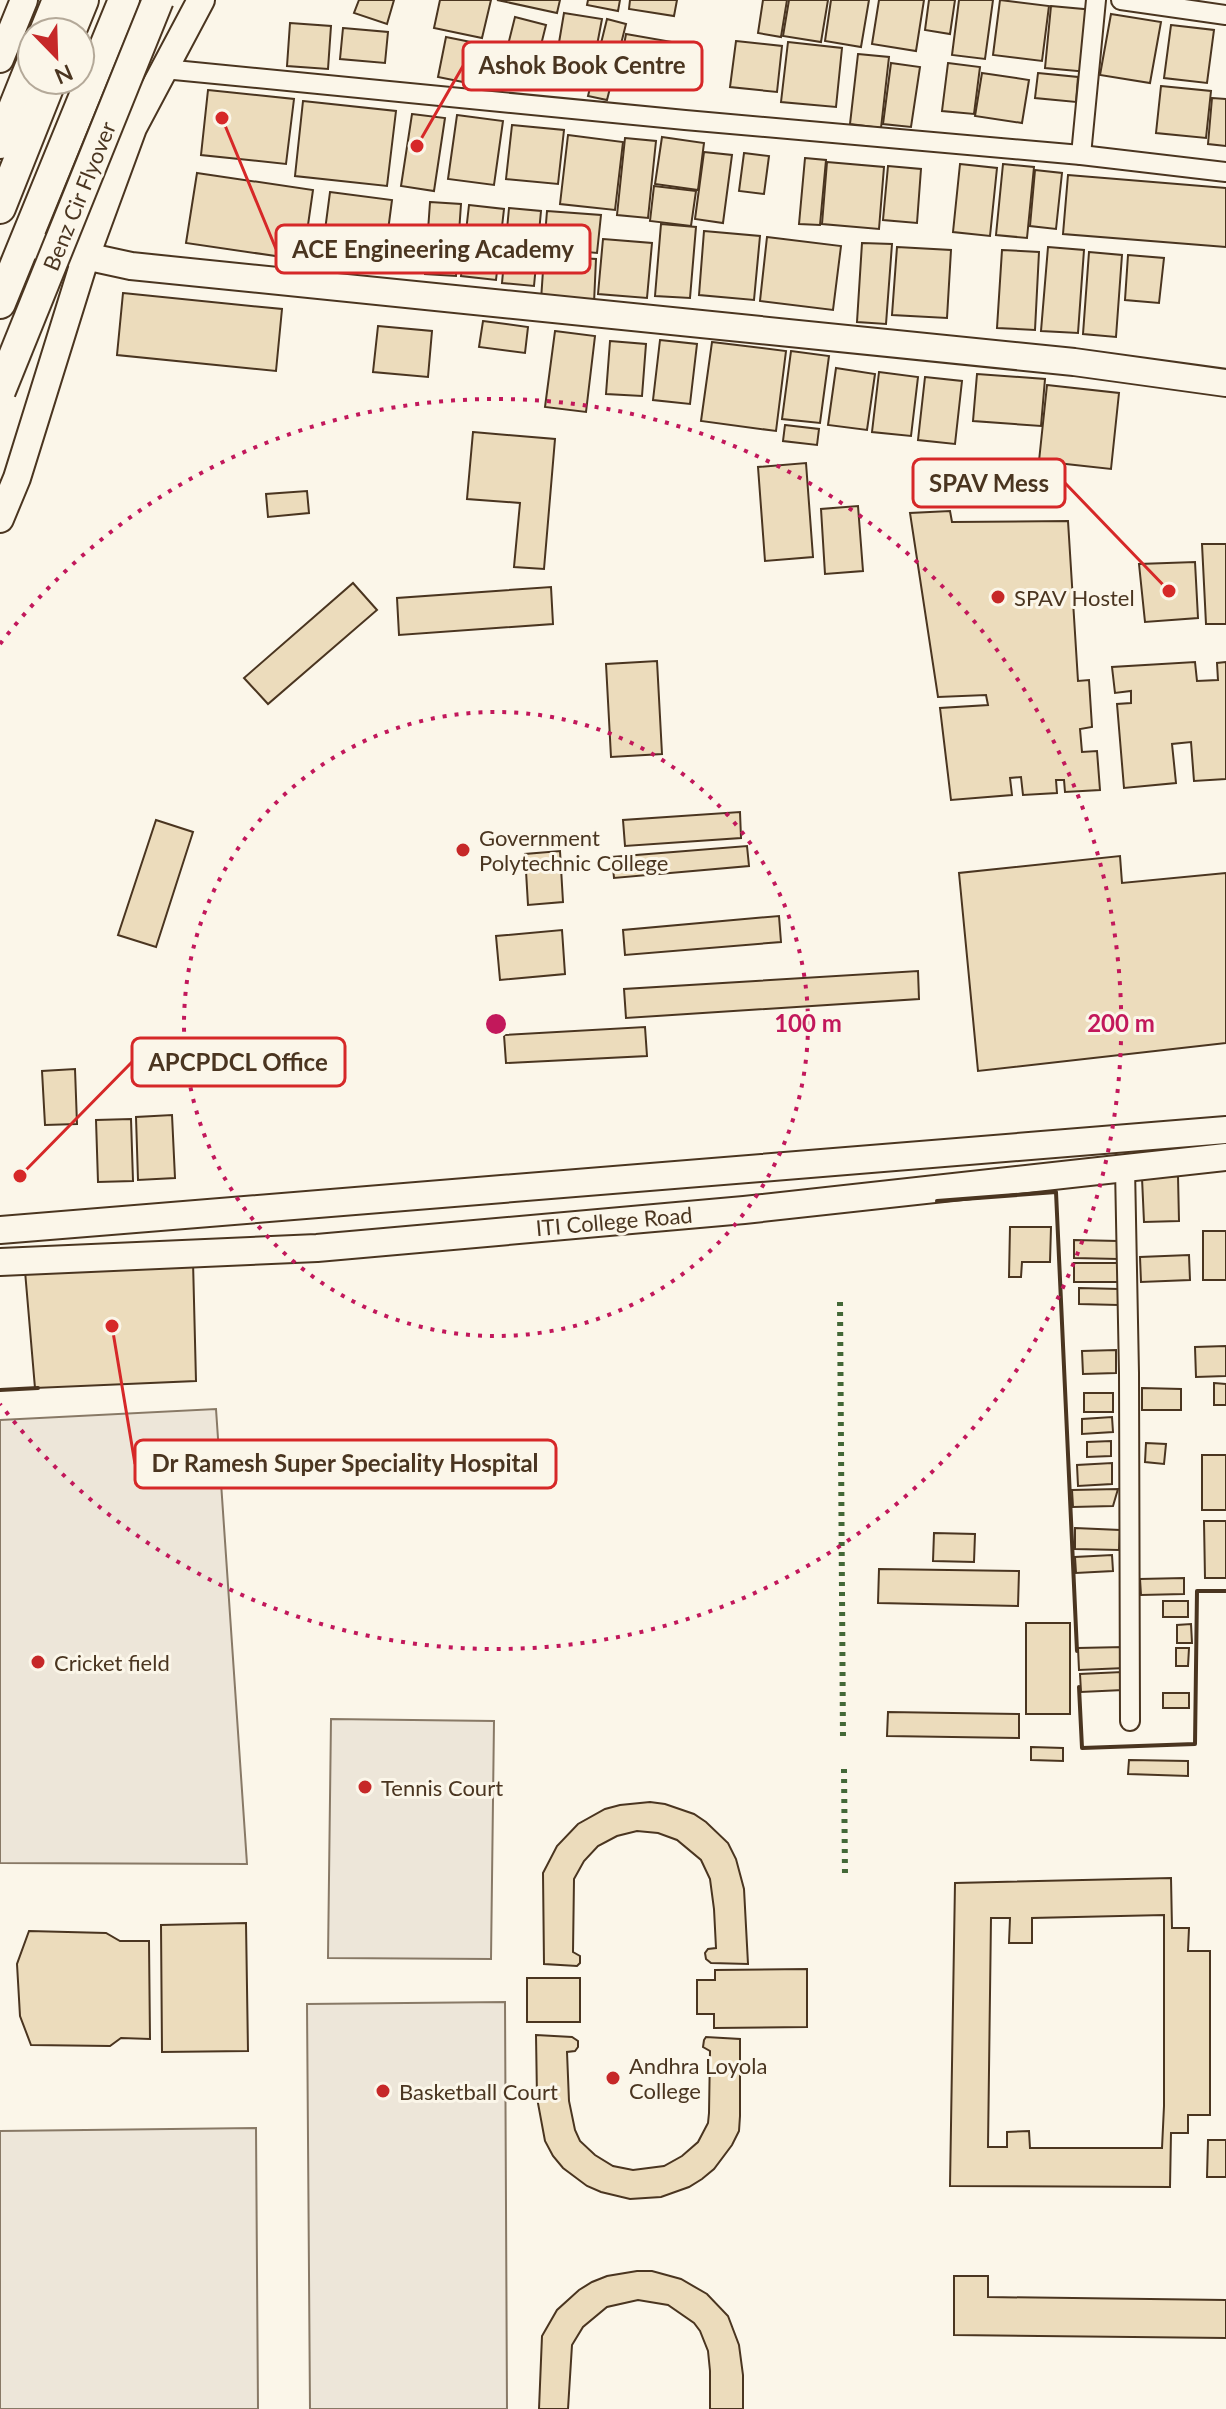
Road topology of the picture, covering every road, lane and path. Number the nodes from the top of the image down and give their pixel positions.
1 (24, 0) edge
2 (124, 0) edge
3 (158, 0) edge
4 (201, 0) edge
5 (1096, 0) edge
6 (1121, 0) edge
7 (1226, 15) edge
8 (0, 59) edge
9 (164, 69) junction
10 (19, 96) edge
11 (45, 96) edge
12 (0, 143) edge
13 (1081, 155) junction
14 (1226, 172) edge
15 (0, 208) edge
16 (25, 243) junction
17 (86, 256) junction
18 (0, 303) edge
19 (1226, 383) edge
20 (0, 391) edge
21 (0, 519) edge
22 (1226, 1130) edge
23 (1226, 1157) edge
24 (1125, 1168) junction
25 (0, 1230) edge
26 (0, 1262) edge
27 (1130, 1721) dead end

1 - 8 street
2 - 16 main road
3 - 20 main road, Benz Cir Flyover, bridge
4 - 9 street
5 - 13 street
6 - 7 street
9 - 13 street
9 - 17 street
10 - 12 main road
11 - 15 main road
13 - 14 street
16 - 17 street
16 - 18 main road
17 - 19 street
17 - 21 street
22 - 25 street, ITI College Road
23 - 24 street, ITI College Road
24 - 26 street, ITI College Road
24 - 27 street

